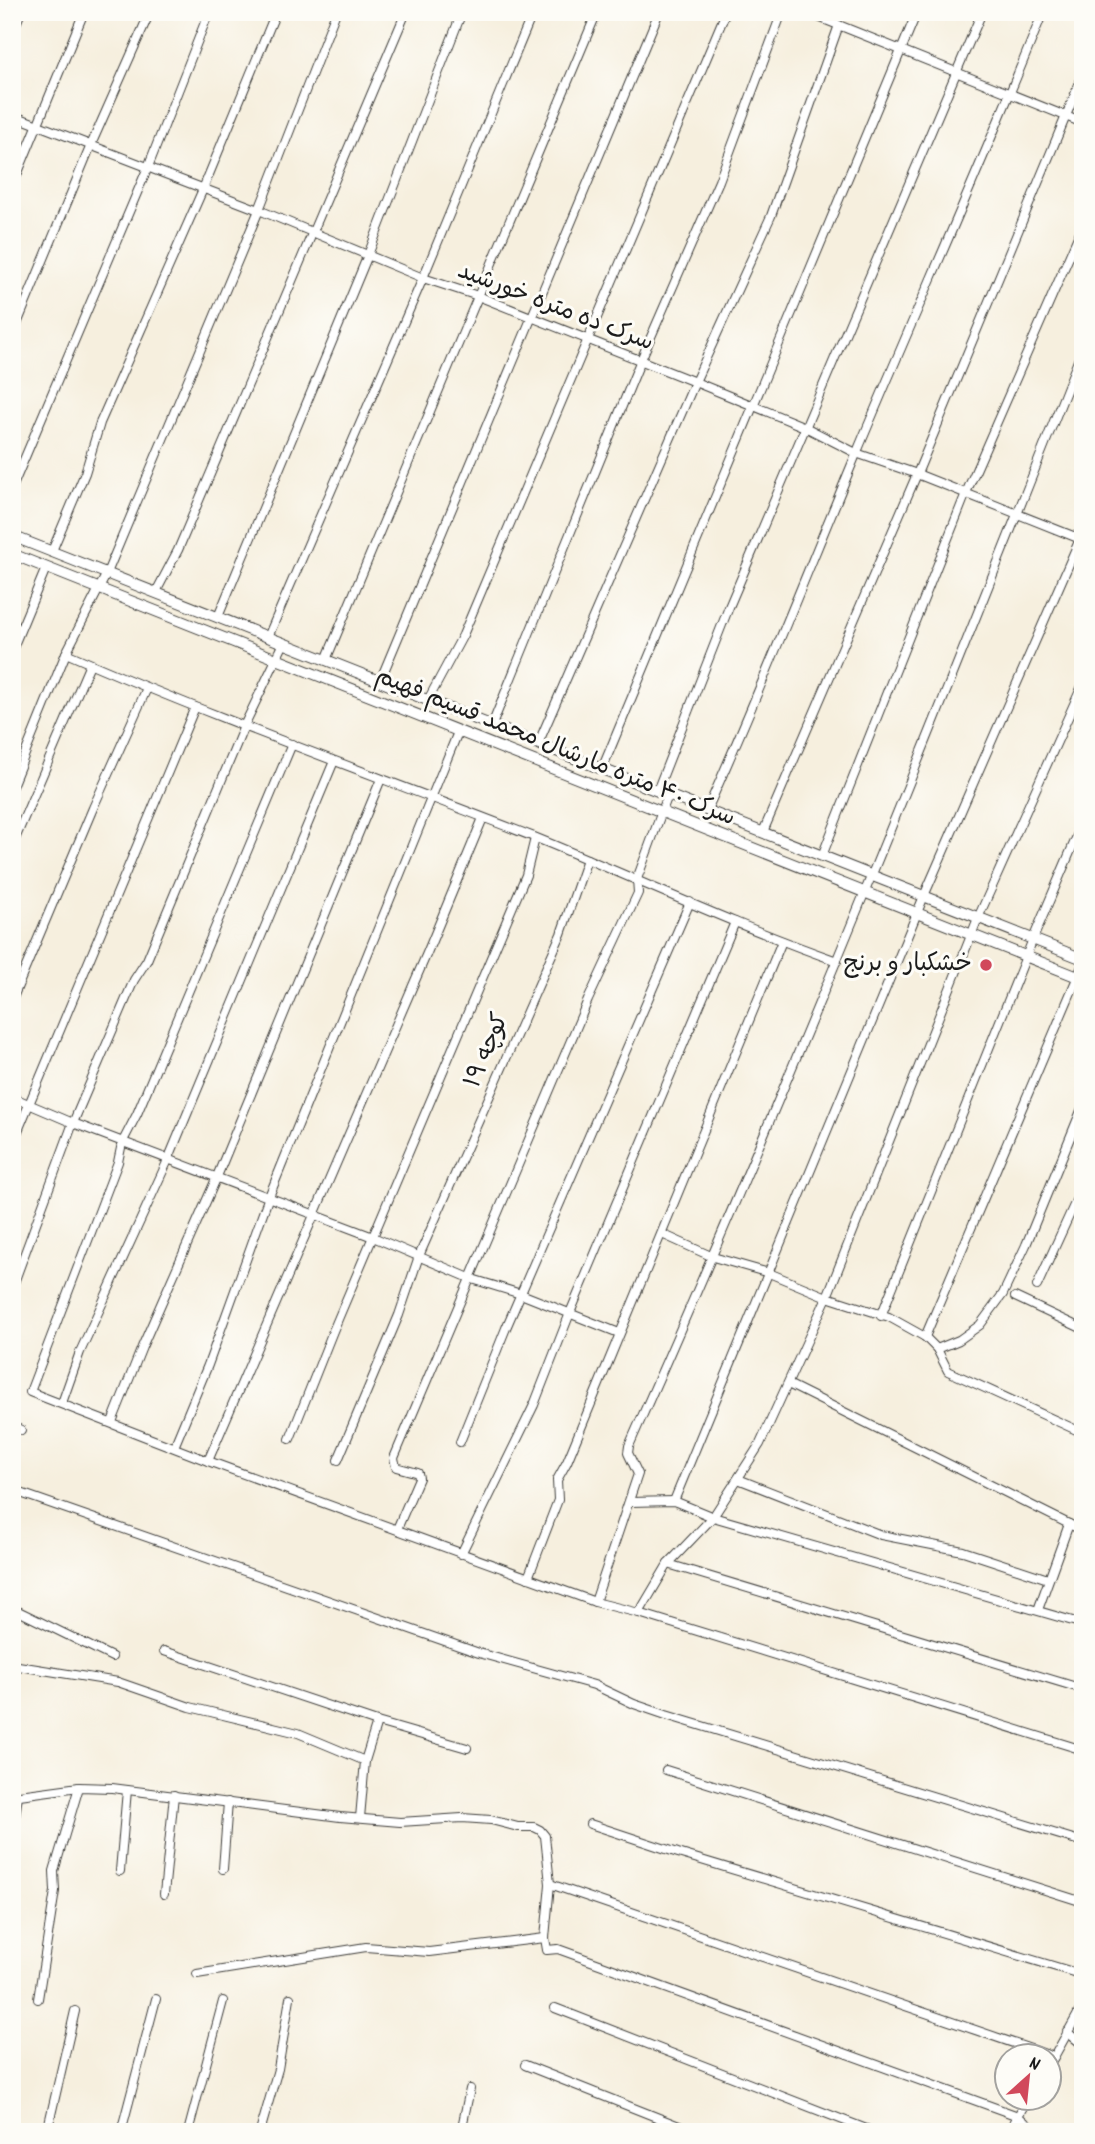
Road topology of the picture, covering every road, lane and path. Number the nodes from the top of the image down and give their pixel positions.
1 (21, 12) edge
2 (84, 12) edge
3 (150, 12) edge
4 (209, 12) edge
5 (276, 12) edge
6 (336, 12) edge
7 (406, 12) edge
8 (462, 12) edge
9 (533, 12) edge
10 (597, 12) edge
11 (659, 12) edge
12 (726, 12) edge
13 (782, 12) edge
14 (806, 12) edge
15 (917, 12) edge
16 (982, 12) edge
17 (1043, 12) edge
18 (839, 25) junction
19 (12, 33) edge
20 (901, 51) junction
21 (958, 72) junction
22 (1083, 75) edge
23 (1011, 94) junction
24 (12, 115) edge
25 (1066, 116) junction
26 (1083, 123) edge
27 (38, 125) junction
28 (92, 145) junction
29 (148, 167) junction
30 (12, 187) edge
31 (203, 189) junction
32 (258, 210) junction
33 (1083, 225) edge
34 (313, 233) junction
35 (368, 255) junction
36 (423, 278) junction
37 (478, 296) junction
38 (532, 318) junction
39 (12, 336) edge
40 (587, 340) junction
41 (1083, 348) edge
42 (640, 362) junction
43 (695, 382) junction
44 (753, 407) junction
45 (805, 427) junction
46 (856, 453) junction
47 (917, 474) junction
48 (12, 488) edge
49 (966, 494) junction
50 (1017, 514) junction
51 (12, 536) edge
52 (1082, 537) edge
53 (52, 551) junction
54 (12, 554) edge
55 (46, 568) junction
56 (107, 573) junction
57 (99, 589) junction
58 (156, 592) junction
59 (218, 617) junction
60 (268, 637) junction
61 (284, 643) junction
62 (12, 650) edge
63 (66, 653) junction
64 (276, 659) junction
65 (326, 660) junction
66 (90, 664) junction
67 (380, 681) junction
68 (1083, 684) edge
69 (147, 688) junction
70 (428, 700) junction
71 (195, 707) junction
72 (492, 725) junction
73 (244, 726) junction
74 (458, 732) junction
75 (292, 744) junction
76 (538, 744) junction
77 (334, 761) junction
78 (602, 769) junction
79 (381, 779) junction
80 (12, 786) edge
81 (657, 791) junction
82 (668, 795) junction
83 (431, 798) junction
84 (707, 810) junction
85 (662, 813) junction
86 (483, 817) junction
87 (1083, 822) edge
88 (763, 832) junction
89 (535, 838) junction
90 (12, 846) edge
91 (822, 856) junction
92 (587, 859) junction
93 (873, 876) junction
94 (637, 878) junction
95 (865, 894) junction
96 (924, 896) junction
97 (690, 902) junction
98 (917, 915) junction
99 (978, 918) junction
100 (735, 922) junction
101 (971, 936) junction
102 (1032, 939) junction
103 (782, 941) junction
104 (1025, 957) junction
105 (837, 961) junction
106 (1083, 961) edge
107 (1080, 978) edge
108 (12, 1000) edge
109 (12, 1097) edge
110 (29, 1103) junction
111 (1083, 1106) edge
112 (73, 1124) junction
113 (122, 1143) junction
114 (12, 1144) edge
115 (168, 1160) junction
116 (216, 1179) junction
117 (1083, 1192) edge
118 (268, 1199) junction
119 (312, 1215) junction
120 (662, 1234) junction
121 (373, 1237) junction
122 (419, 1256) junction
123 (713, 1256) junction
124 (769, 1273) junction
125 (472, 1279) junction
126 (1037, 1286) dead end
127 (12, 1289) edge
128 (521, 1294) junction
129 (827, 1297) junction
130 (1015, 1297) dead end
131 (570, 1313) junction
132 (881, 1316) junction
133 (1083, 1329) edge
134 (619, 1333) junction
135 (925, 1338) junction
136 (937, 1349) junction
137 (788, 1384) junction
138 (62, 1403) junction
139 (112, 1422) junction
140 (12, 1426) edge
141 (22, 1430) dead end
142 (1083, 1433) edge
143 (290, 1439) dead end
144 (460, 1442) dead end
145 (174, 1447) junction
146 (338, 1460) dead end
147 (208, 1461) junction
148 (738, 1479) junction
149 (12, 1490) edge
150 (630, 1502) junction
151 (674, 1502) junction
152 (713, 1517) junction
153 (1069, 1524) junction
154 (397, 1530) junction
155 (1083, 1531) edge
156 (461, 1555) junction
157 (668, 1564) junction
158 (528, 1578) junction
159 (1048, 1579) junction
160 (596, 1602) junction
161 (12, 1608) edge
162 (1038, 1610) junction
163 (639, 1613) junction
164 (1083, 1624) edge
165 (164, 1651) dead end
166 (113, 1657) dead end
167 (12, 1665) edge
168 (1083, 1689) edge
169 (377, 1722) junction
170 (467, 1748) dead end
171 (1083, 1750) edge
172 (365, 1761) junction
173 (666, 1770) dead end
174 (79, 1787) junction
175 (127, 1790) junction
176 (174, 1795) junction
177 (15, 1796) edge
178 (228, 1802) junction
179 (360, 1818) junction
180 (590, 1824) dead end
181 (12, 1838) edge
182 (1083, 1842) edge
183 (223, 1868) dead end
184 (120, 1871) dead end
185 (550, 1884) junction
186 (164, 1894) dead end
187 (1083, 1902) edge
188 (545, 1938) junction
189 (197, 1974) dead end
190 (1083, 1975) edge
191 (290, 1998) dead end
192 (38, 1999) dead end
193 (156, 1999) dead end
194 (223, 2001) dead end
195 (1083, 2005) edge
196 (555, 2008) dead end
197 (75, 2011) dead end
198 (1068, 2032) junction
199 (1001, 2042) edge
200 (1062, 2042) edge
201 (1083, 2045) edge
202 (525, 2065) dead end
203 (470, 2089) dead end
204 (1020, 2112) edge
205 (1018, 2116) junction
206 (47, 2132) edge
207 (121, 2132) edge
208 (188, 2132) edge
209 (260, 2132) edge
210 (461, 2132) edge
211 (694, 2132) edge
212 (874, 2132) edge
213 (1009, 2132) edge
214 (1035, 2132) edge

1 - 19 street
2 - 27 street
3 - 28 street
4 - 29 street
5 - 31 street
6 - 32 street
7 - 34 street
8 - 35 street
9 - 36 street
10 - 37 street
11 - 38 street
12 - 40 street
13 - 42 street
14 - 18 street
15 - 20 street
16 - 21 street
17 - 23 street
18 - 20 street
18 - 43 street
20 - 21 street
20 - 44 street
21 - 23 street
21 - 45 street
22 - 25 street
23 - 25 street
23 - 46 street
24 - 27 street, سرک ده متره خورشید
25 - 26 street
25 - 47 street
27 - 28 street, سرک ده متره خورشید
27 - 30 street
28 - 29 street, سرک ده متره خورشید
28 - 39 street
29 - 31 street, سرک ده متره خورشید
29 - 48 street
31 - 32 street, سرک ده متره خورشید
31 - 53 street
32 - 34 street, سرک ده متره خورشید
32 - 56 street
33 - 49 street
34 - 35 street, سرک ده متره خورشید
34 - 58 street
35 - 36 street, سرک ده متره خورشید
35 - 59 street
36 - 37 street, سرک ده متره خورشید
36 - 60 street
37 - 38 street, سرک ده متره خورشید
37 - 65 street
38 - 40 street, سرک ده متره خورشید
38 - 67 street
40 - 42 street, سرک ده متره خورشید
40 - 70 street
41 - 50 street
42 - 43 street, سرک ده متره خورشید
42 - 72 street
43 - 44 street, سرک ده متره خورشید
43 - 76 street
44 - 45 street, سرک ده متره خورشید
44 - 78 street
45 - 46 street, سرک ده متره خورشید
45 - 81 street
46 - 47 street, سرک ده متره خورشید
46 - 84 street
47 - 49 street, سرک ده متره خورشید
47 - 88 street
49 - 50 street, سرک ده متره خورشید
49 - 91 street
50 - 52 street, سرک ده متره خورشید
50 - 93 street
51 - 53 street, سرک ۴۰ متره مارشال محمد قسیم فهیم
52 - 96 street
53 - 56 street, سرک ۴۰ متره مارشال محمد قسیم فهیم
54 - 55 street, سرک ۴۰ متره مارشال محمد قسیم فهیم
55 - 57 street, سرک ۴۰ متره مارشال محمد قسیم فهیم
55 - 62 street
56 - 57 street
56 - 58 street, سرک ۴۰ متره مارشال محمد قسیم فهیم
57 - 63 street
57 - 64 street, سرک ۴۰ متره مارشال محمد قسیم فهیم
58 - 59 street, سرک ۴۰ متره مارشال محمد قسیم فهیم
59 - 60 street, سرک ۴۰ متره مارشال محمد قسیم فهیم
60 - 61 street, سرک ۴۰ متره مارشال محمد قسیم فهیم
61 - 64 street
61 - 65 street, سرک ۴۰ متره مارشال محمد قسیم فهیم
63 - 66 street
63 - 80 street
64 - 73 street
64 - 74 street, سرک ۴۰ متره مارشال محمد قسیم فهیم
65 - 67 street, سرک ۴۰ متره مارشال محمد قسیم فهیم
66 - 69 street
66 - 90 street
67 - 70 street, سرک ۴۰ متره مارشال محمد قسیم فهیم
68 - 99 street
69 - 71 street
69 - 108 street
70 - 72 street, سرک ۴۰ متره مارشال محمد قسیم فهیم
71 - 73 street
71 - 110 street
72 - 76 street, سرک ۴۰ متره مارشال محمد قسیم فهیم
73 - 75 street
73 - 112 street
74 - 83 street
74 - 85 street, سرک ۴۰ متره مارشال محمد قسیم فهیم
75 - 77 street
75 - 113 street
76 - 78 street, سرک ۴۰ متره مارشال محمد قسیم فهیم
77 - 79 street
77 - 115 street
78 - 81 street, سرک ۴۰ متره مارشال محمد قسیم فهیم
79 - 83 street
79 - 116 street
81 - 82 street, سرک ۴۰ متره مارشال محمد قسیم فهیم
82 - 84 street, سرک ۴۰ متره مارشال محمد قسیم فهیم
82 - 85 street
83 - 86 street
83 - 118 street
84 - 88 street, سرک ۴۰ متره مارشال محمد قسیم فهیم
85 - 94 street
85 - 95 street, سرک ۴۰ متره مارشال محمد قسیم فهیم
86 - 89 street
86 - 119 street
87 - 102 street
88 - 91 street, سرک ۴۰ متره مارشال محمد قسیم فهیم
89 - 92 street
89 - 121 street
91 - 93 street, سرک ۴۰ متره مارشال محمد قسیم فهیم
92 - 94 street
92 - 122 street, کوچه ۱۹
93 - 95 street
93 - 96 street, سرک ۴۰ متره مارشال محمد قسیم فهیم
94 - 97 street
94 - 125 street
95 - 98 street, سرک ۴۰ متره مارشال محمد قسیم فهیم
95 - 105 street
96 - 98 street
96 - 99 street, سرک ۴۰ متره مارشال محمد قسیم فهیم
97 - 100 street
97 - 128 street
98 - 101 street, سرک ۴۰ متره مارشال محمد قسیم فهیم
98 - 124 street
99 - 101 street
99 - 102 street, سرک ۴۰ متره مارشال محمد قسیم فهیم
100 - 103 street
100 - 131 street
101 - 104 street, سرک ۴۰ متره مارشال محمد قسیم فهیم
101 - 129 street
102 - 104 street
102 - 106 street, سرک ۴۰ متره مارشال محمد قسیم فهیم
103 - 105 street
103 - 120 street
104 - 107 street, سرک ۴۰ متره مارشال محمد قسیم فهیم
104 - 132 street
105 - 123 street
106 - 107 street
107 - 135 street
109 - 110 street
110 - 112 street
110 - 114 street
111 - 136 street
112 - 113 street
112 - 127 street
113 - 115 street
113 - 138 street
115 - 116 street
115 - 138 street
116 - 118 street
116 - 139 street
117 - 126 street
118 - 119 street
118 - 145 street
119 - 121 street
119 - 147 street
120 - 123 street
120 - 134 street
121 - 122 street
121 - 143 street
122 - 125 street
122 - 146 street, کوچه ۱۹
123 - 124 street
123 - 150 street
124 - 129 street
124 - 151 street
125 - 128 street
125 - 154 street
128 - 131 street
128 - 144 street
129 - 132 street
129 - 137 street
130 - 133 street
131 - 134 street
131 - 156 street
132 - 135 street
134 - 158 street
135 - 136 street
136 - 142 street
137 - 148 street
137 - 153 street
138 - 139 street
139 - 145 street
140 - 141 street
145 - 147 street
147 - 154 street
148 - 152 street
148 - 159 street
149 - 182 street
150 - 151 street
150 - 160 street
151 - 152 street
152 - 157 street
152 - 162 street
153 - 155 street
153 - 159 street
154 - 156 street
156 - 158 street
157 - 163 street
157 - 168 street
158 - 160 street
159 - 162 street
160 - 163 street
161 - 166 street
162 - 164 street
163 - 171 street
165 - 169 street
167 - 172 street
169 - 170 street
169 - 172 street
172 - 179 street
173 - 187 street
174 - 175 street
174 - 177 street
174 - 192 street
175 - 176 street
175 - 184 street
176 - 178 street
176 - 186 street
177 - 181 street
178 - 179 street
178 - 183 street
179 - 185 street
180 - 190 street
185 - 188 street
185 - 199 street
188 - 189 street
188 - 205 street
191 - 209 street
193 - 207 street
194 - 208 street
195 - 198 street
196 - 212 street
197 - 206 street
198 - 200 street
198 - 201 street
202 - 211 street
203 - 210 street
204 - 205 street
205 - 213 street
205 - 214 street

